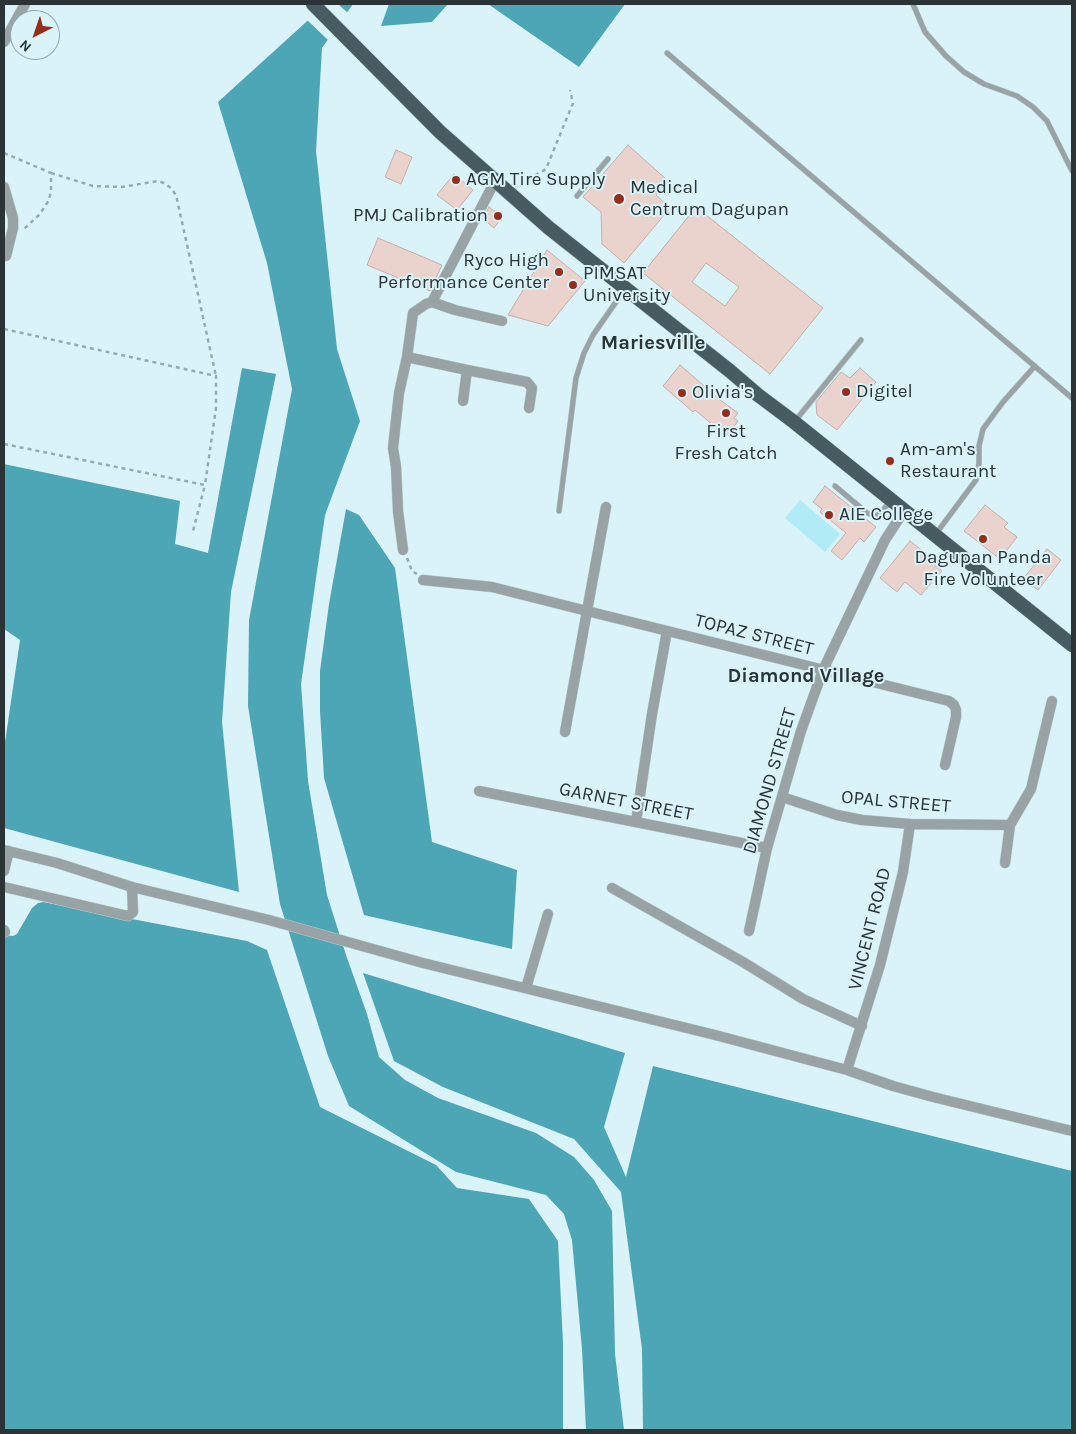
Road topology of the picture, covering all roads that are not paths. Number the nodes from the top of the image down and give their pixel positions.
1 (25, 4) edge
2 (313, 4) edge
3 (913, 4) edge
4 (4, 42) edge
5 (666, 53) dead end
6 (608, 159) dead end
7 (1072, 171) edge
8 (495, 181) junction
9 (4, 187) edge
10 (577, 196) dead end
11 (5, 258) edge
12 (626, 289) junction
13 (432, 302) junction
14 (502, 321) dead end
15 (861, 340) dead end
16 (407, 357) junction
17 (1036, 366) junction
18 (466, 370) junction
19 (1072, 398) edge
20 (463, 401) dead end
21 (529, 408) dead end
22 (794, 422) junction
23 (835, 486) dead end
24 (890, 500) junction
25 (606, 507) dead end
26 (559, 511) dead end
27 (904, 511) junction
28 (935, 535) junction
29 (403, 550) dead end
30 (423, 580) dead end
31 (587, 611) junction
32 (667, 631) junction
33 (1072, 645) edge
34 (823, 670) junction
35 (1052, 701) dead end
36 (565, 732) dead end
37 (945, 765) dead end
38 (478, 791) dead end
39 (782, 797) junction
40 (636, 822) junction
41 (910, 824) junction
42 (1010, 825) junction
43 (767, 848) junction
44 (7, 850) edge
45 (1005, 864) dead end
46 (4, 871) edge
47 (132, 886) junction
48 (4, 887) edge
49 (612, 888) dead end
50 (548, 914) dead end
51 (749, 931) dead end
52 (526, 988) junction
53 (862, 1026) junction
54 (847, 1070) junction
55 (1072, 1131) edge

1 - 4 street
2 - 8 highway
3 - 7 lane
5 - 17 lane
6 - 10 lane
8 - 12 highway
8 - 13 street
9 - 11 street
12 - 22 highway
12 - 26 lane
13 - 14 street
13 - 16 street
15 - 22 lane
16 - 18 street
16 - 29 street
17 - 19 lane
17 - 28 lane
18 - 20 street
18 - 21 street
22 - 24 highway
23 - 24 lane
24 - 27 highway
25 - 31 street
27 - 28 highway
27 - 34 street, DIAMOND STREET
28 - 33 highway
30 - 31 street, TOPAZ STREET
31 - 32 street, TOPAZ STREET
31 - 36 street
32 - 34 street, TOPAZ STREET
32 - 40 street
34 - 37 street, TOPAZ STREET
34 - 39 street, DIAMOND STREET
35 - 42 street
38 - 40 street, GARNET STREET
39 - 41 street, OPAL STREET
39 - 43 street, DIAMOND STREET
40 - 43 street, GARNET STREET
41 - 42 street, OPAL STREET
41 - 53 street, VINCENT ROAD
42 - 45 street
43 - 51 street, DIAMOND STREET
44 - 46 street
44 - 47 street
47 - 48 street
47 - 52 street
49 - 53 street
50 - 52 street
52 - 54 street
53 - 54 street, VINCENT ROAD
54 - 55 street

